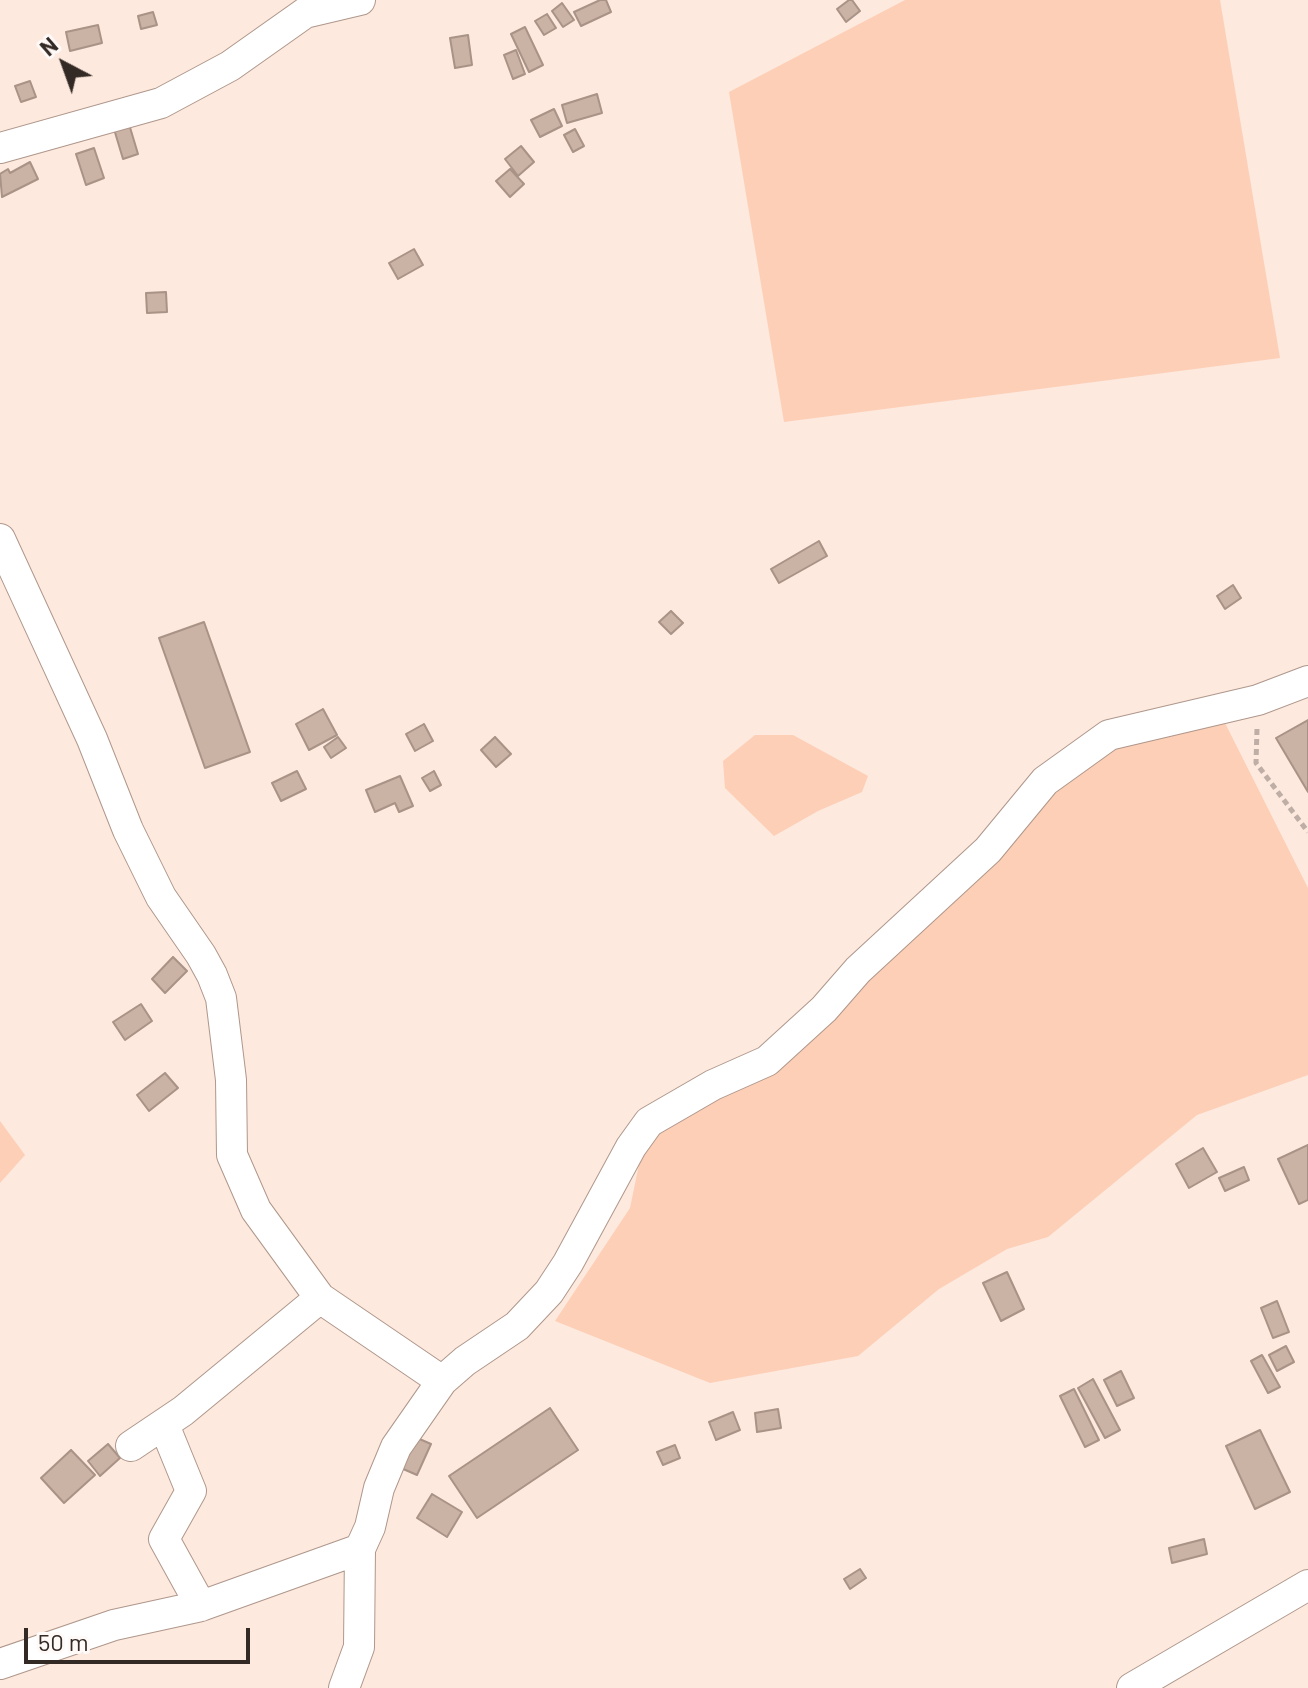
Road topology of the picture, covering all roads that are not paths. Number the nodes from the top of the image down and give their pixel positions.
1 (360, 0) edge
2 (0, 148) edge
3 (0, 539) edge
4 (1308, 681) edge
5 (320, 1298) junction
6 (442, 1381) junction
7 (164, 1425) junction
8 (131, 1446) dead end
9 (360, 1549) junction
10 (1308, 1585) edge
11 (201, 1606) junction
12 (0, 1664) edge
13 (344, 1688) edge
14 (1132, 1688) edge

1 - 2 street
3 - 5 street
4 - 6 street
5 - 6 street
5 - 7 street
6 - 9 street
7 - 8 street
7 - 11 street
9 - 11 street
9 - 13 street
10 - 14 street
11 - 12 street

